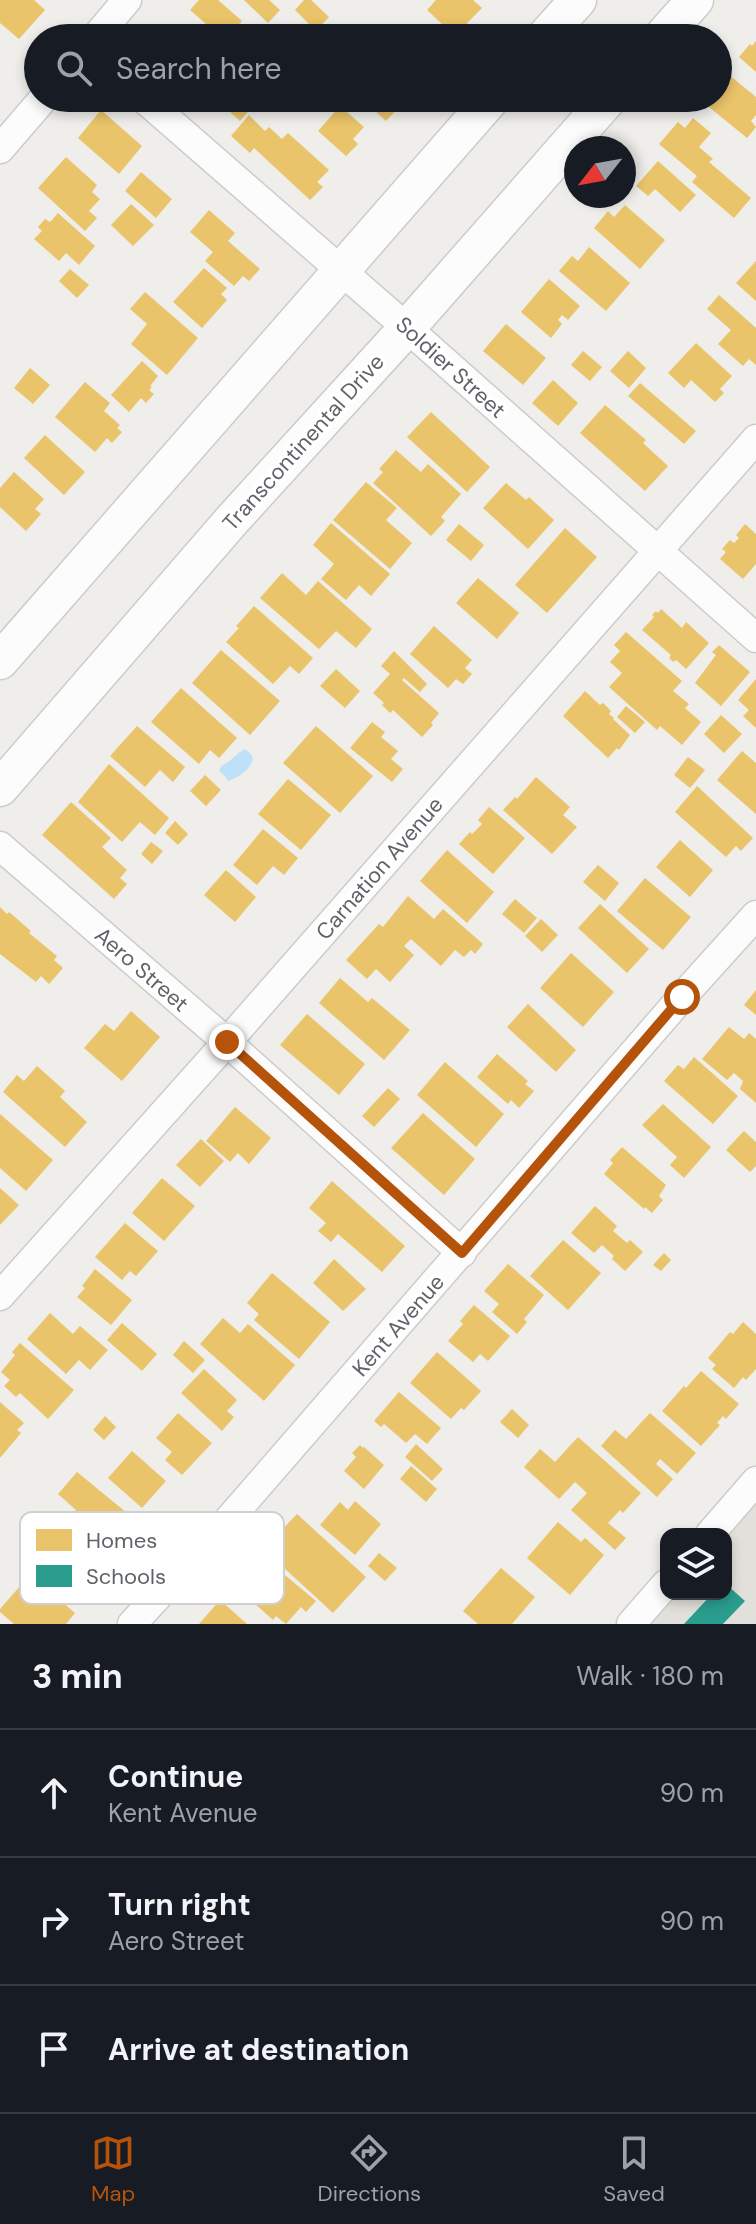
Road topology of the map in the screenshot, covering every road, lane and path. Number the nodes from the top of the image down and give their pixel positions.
1 (127, 0) edge
2 (578, 0) edge
3 (695, 0) edge
4 (107, 24) edge
5 (557, 24) edge
6 (674, 24) edge
7 (32, 112) edge
8 (159, 112) edge
9 (480, 112) edge
10 (597, 112) edge
11 (0, 149) edge
12 (341, 269) junction
13 (407, 328) junction
14 (756, 439) edge
15 (657, 552) junction
16 (756, 638) edge
17 (0, 661) edge
18 (0, 788) edge
19 (0, 846) edge
20 (756, 915) edge
21 (227, 1042) junction
22 (462, 1253) junction
23 (0, 1296) edge
24 (756, 1481) edge
25 (235, 1512) edge
26 (715, 1528) edge
27 (660, 1591) edge
28 (151, 1604) edge
29 (132, 1624) edge
30 (631, 1624) edge

1 - 4 street
2 - 5 street
3 - 6 street
7 - 11 street
8 - 12 street, Soldier Street
9 - 12 street
10 - 13 street, Transcontinental Drive
12 - 13 street, Soldier Street
12 - 17 street
13 - 15 street, Soldier Street
13 - 18 street, Transcontinental Drive
14 - 15 street, Carnation Avenue
15 - 16 street, Soldier Street
15 - 21 street, Carnation Avenue
19 - 21 street, Aero Street
20 - 22 street, Kent Avenue
21 - 22 street, Aero Street
21 - 23 street, Carnation Avenue
22 - 25 street, Kent Avenue
24 - 26 street
27 - 30 street
28 - 29 street, Kent Avenue

